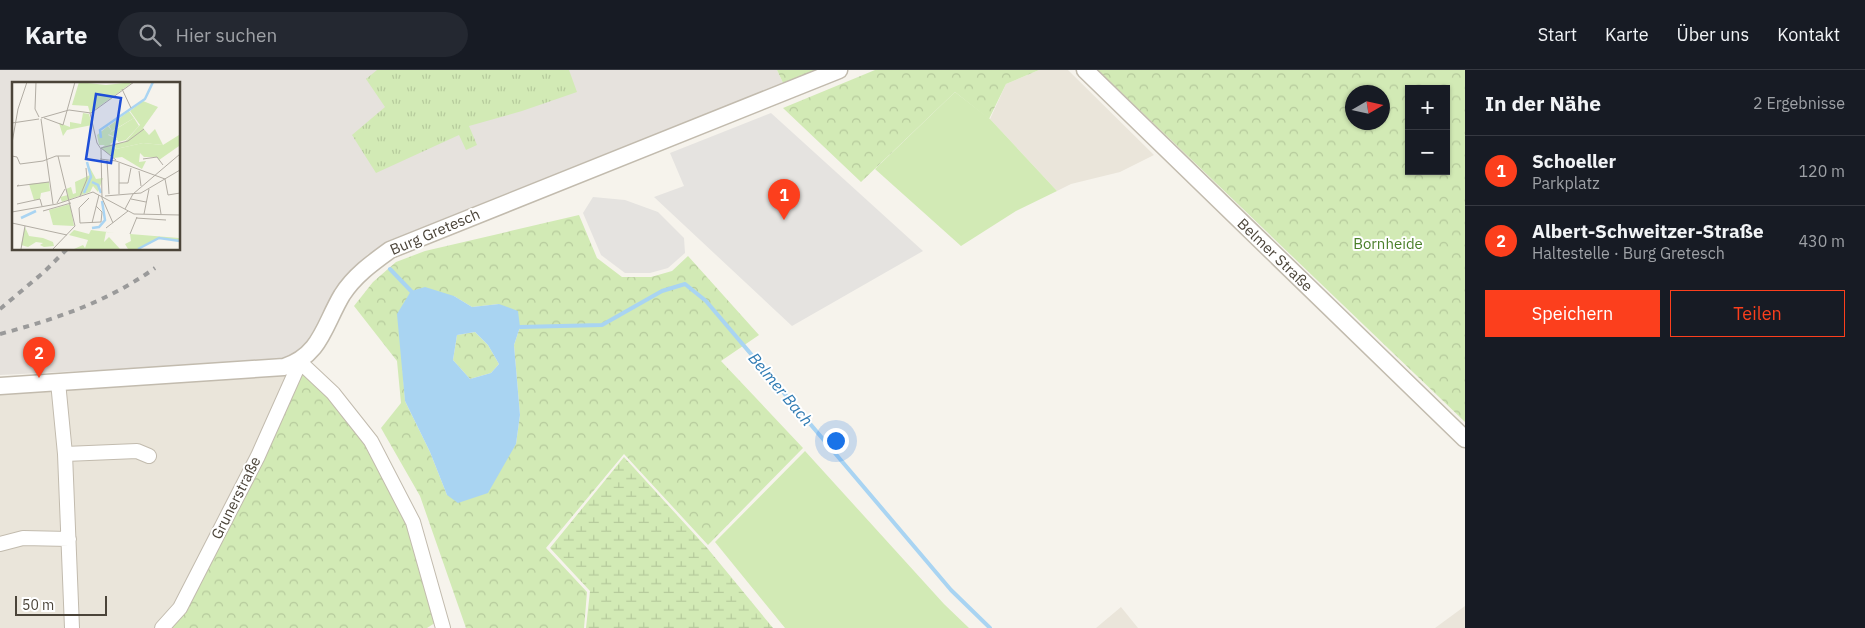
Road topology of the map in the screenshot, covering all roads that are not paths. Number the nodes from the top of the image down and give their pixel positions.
1 (838, 70) edge
2 (1085, 70) edge
3 (300, 362) junction
4 (58, 382) junction
5 (0, 386) edge
6 (1465, 440) edge
7 (65, 454) junction
8 (149, 456) dead end
9 (69, 539) junction
10 (0, 544) edge
11 (72, 628) edge
12 (162, 628) edge
13 (443, 628) edge

1 - 3 street, Burg Gretesch
2 - 6 street, Belmer Straße
3 - 4 street
3 - 12 street, Grunerstraße
3 - 13 street
4 - 5 street
4 - 7 street
7 - 8 street
7 - 9 street
9 - 10 street
9 - 11 street

